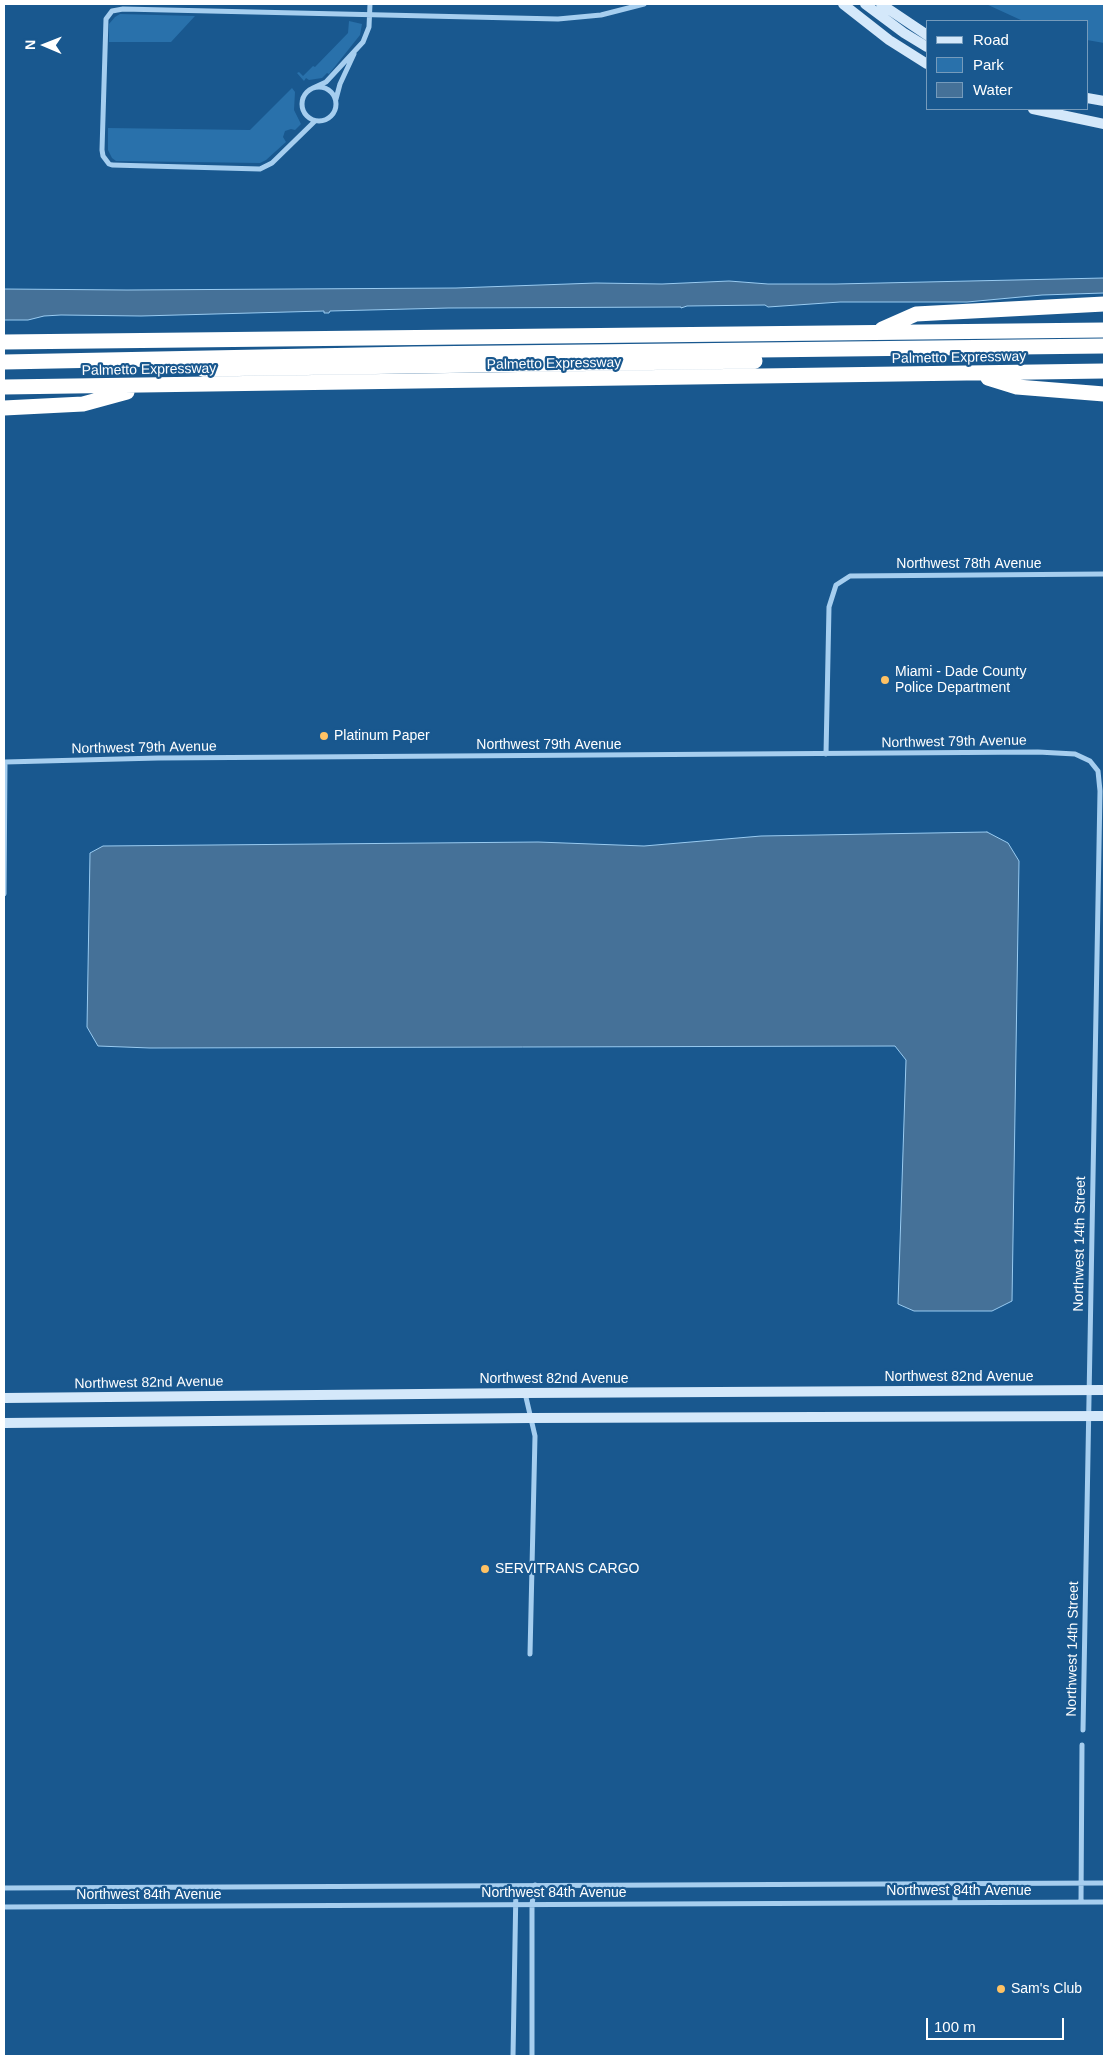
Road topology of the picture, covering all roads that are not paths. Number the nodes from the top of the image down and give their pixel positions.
1 (370, 4) edge
2 (644, 4) edge
3 (844, 4) edge
4 (865, 4) edge
5 (881, 4) edge
6 (370, 14) junction
7 (926, 34) edge
8 (926, 46) edge
9 (356, 49) junction
10 (926, 63) edge
11 (313, 88) junction
12 (1088, 98) edge
13 (336, 100) junction
14 (1104, 101) edge
15 (1038, 110) edge
16 (315, 121) junction
17 (1104, 124) edge
18 (1104, 304) edge
19 (1104, 330) edge
20 (875, 332) junction
21 (4, 342) edge
22 (1104, 346) edge
23 (1104, 356) edge
24 (4, 362) edge
25 (1104, 371) edge
26 (4, 372) edge
27 (972, 374) junction
28 (146, 386) junction
29 (4, 387) edge
30 (1104, 394) edge
31 (4, 408) edge
32 (1104, 574) edge
33 (826, 754) junction
34 (1090, 761) joint
35 (4, 894) edge
36 (1089, 1390) junction
37 (1104, 1390) edge
38 (525, 1393) junction
39 (4, 1398) edge
40 (1089, 1416) junction
41 (1104, 1416) edge
42 (531, 1418) junction
43 (4, 1423) edge
44 (530, 1654) dead end
45 (1082, 1730) dead end
46 (1082, 1745) dead end
47 (1081, 1883) junction
48 (1104, 1883) edge
49 (955, 1884) junction
50 (535, 1885) junction
51 (516, 1886) junction
52 (4, 1888) edge
53 (955, 1902) junction
54 (1081, 1902) junction
55 (1104, 1902) edge
56 (516, 1904) junction
57 (532, 1904) junction
58 (4, 1907) edge
59 (513, 2056) edge
60 (532, 2056) edge

1 - 6 street
2 - 6 street
3 - 10 street
4 - 8 street
5 - 7 street
6 - 9 street
6 - 16 street
9 - 11 street
9 - 13 street
11 - 13 street
11 - 16 street
12 - 14 street
13 - 16 street
15 - 17 street
18 - 20 highway
19 - 20 highway, Palmetto Expressway
20 - 21 highway, Palmetto Expressway
22 - 24 highway
23 - 26 highway
25 - 27 highway, Palmetto Expressway
27 - 28 highway, Palmetto Expressway
27 - 30 highway
28 - 29 highway, Palmetto Expressway
28 - 31 highway
32 - 33 street, Northwest 78th Avenue
33 - 34 street, Northwest 79th Avenue
33 - 35 street, Northwest 79th Avenue
34 - 36 street, Northwest 14th Street
36 - 37 street, Northwest 82nd Avenue
36 - 38 street, Northwest 82nd Avenue
36 - 40 street, Northwest 14th Street
38 - 39 street, Northwest 82nd Avenue
38 - 42 street
40 - 41 street
40 - 42 street
40 - 45 street, Northwest 14th Street
42 - 43 street
42 - 44 street
46 - 47 street
47 - 48 street, Northwest 84th Avenue
47 - 49 street, Northwest 84th Avenue
47 - 54 street
49 - 50 street, Northwest 84th Avenue
49 - 53 street
50 - 51 street, Northwest 84th Avenue
50 - 57 street
51 - 52 street, Northwest 84th Avenue
51 - 56 street
53 - 54 street, Northwest 84th Avenue
53 - 57 street, Northwest 84th Avenue
54 - 55 street, Northwest 84th Avenue
56 - 57 street, Northwest 84th Avenue
56 - 58 street, Northwest 84th Avenue
56 - 59 street
57 - 60 street

